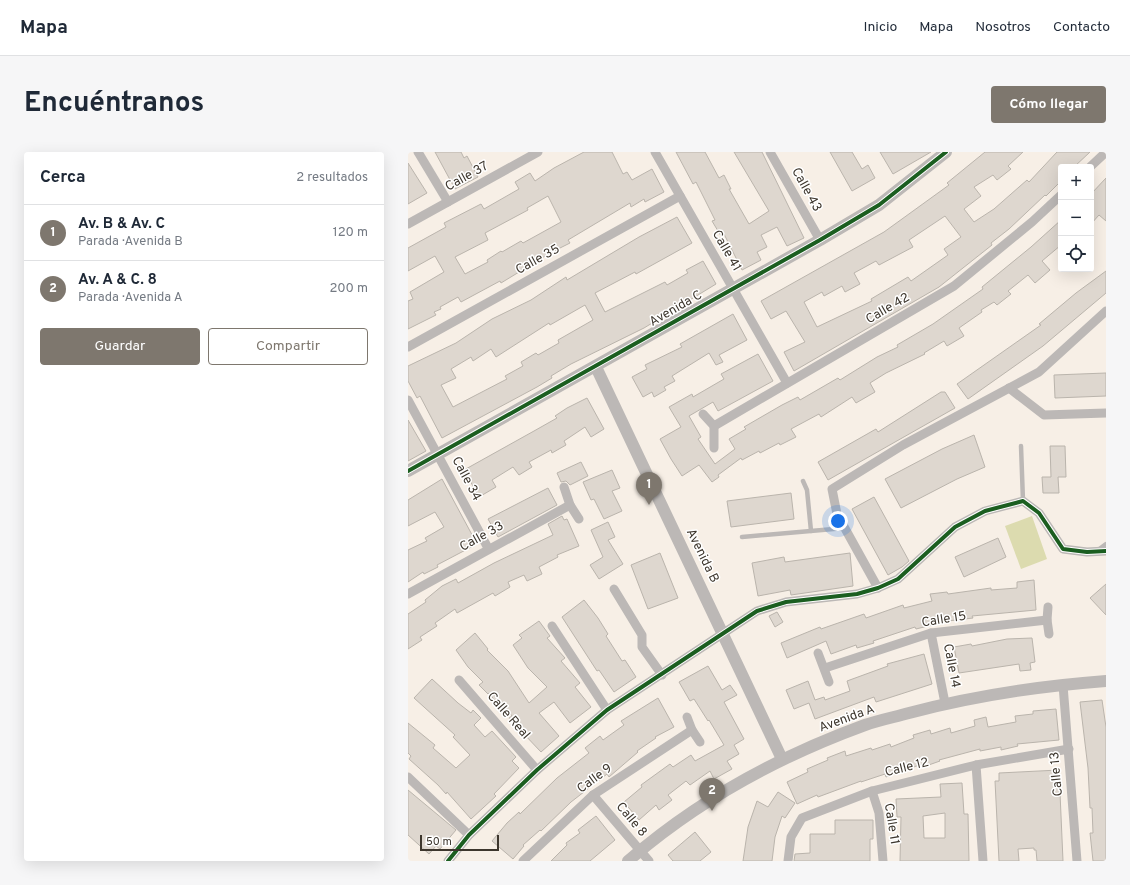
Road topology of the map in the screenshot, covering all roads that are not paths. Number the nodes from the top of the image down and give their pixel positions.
1 (418, 152) edge
2 (538, 152) edge
3 (655, 152) edge
4 (770, 152) edge
5 (946, 152) edge
6 (1106, 152) edge
7 (1093, 164) edge
8 (680, 196) junction
9 (1058, 198) edge
10 (448, 202) junction
11 (408, 224) edge
12 (820, 240) junction
13 (733, 289) junction
14 (1106, 311) edge
15 (408, 347) edge
16 (596, 366) junction
17 (787, 383) junction
18 (1009, 388) junction
19 (408, 400) edge
20 (1106, 413) edge
21 (703, 414) dead end
22 (714, 426) junction
23 (1021, 446) dead end
24 (714, 448) dead end
25 (438, 454) junction
26 (408, 471) edge
27 (803, 481) dead end
28 (564, 488) dead end
29 (1022, 501) junction
30 (570, 505) junction
31 (579, 519) dead end
32 (845, 528) junction
33 (811, 531) junction
34 (742, 537) dead end
35 (1106, 544) edge
36 (488, 548) junction
37 (1096, 551) junction
38 (1106, 551) edge
39 (878, 588) junction
40 (614, 589) dead end
41 (408, 594) edge
42 (1048, 607) dead end
43 (1047, 620) junction
44 (552, 626) dead end
45 (724, 634) junction
46 (931, 634) junction
47 (1050, 634) dead end
48 (818, 653) dead end
49 (825, 668) junction
50 (662, 676) junction
51 (459, 680) dead end
52 (1106, 681) edge
53 (829, 682) dead end
54 (1063, 684) junction
55 (945, 703) junction
56 (607, 710) junction
57 (687, 717) dead end
58 (692, 730) junction
59 (700, 742) dead end
60 (1068, 749) junction
61 (782, 759) junction
62 (976, 765) junction
63 (536, 770) junction
64 (408, 777) edge
65 (872, 791) junction
66 (593, 795) junction
67 (469, 835) junction
68 (640, 850) junction
69 (448, 861) edge
70 (523, 861) edge
71 (628, 861) edge
72 (650, 861) edge
73 (788, 861) edge
74 (883, 861) edge
75 (983, 861) edge
76 (1077, 861) edge

1 - 10 street
2 - 10 street, Calle 37
3 - 8 street, Calle 41
4 - 12 street, Calle 43
5 - 12 street, Avenida C
6 - 7 street
8 - 13 street, Calle 41
8 - 15 street, Calle 35
9 - 17 street, Calle 42
10 - 11 street, Calle 37
12 - 13 street, Avenida C
13 - 16 street, Avenida C
13 - 17 street, Calle 41
14 - 18 street
16 - 25 street, Avenida C
16 - 45 street, Avenida B
17 - 22 street, Calle 42
18 - 20 street
18 - 32 street
19 - 25 street, Calle 34
21 - 22 street
22 - 24 street
23 - 29 lane
25 - 26 street, Avenida C
25 - 36 street, Calle 34
27 - 33 lane
28 - 30 street
29 - 37 street
29 - 39 street
30 - 31 street
30 - 36 street, Calle 33
32 - 33 lane
32 - 39 street
33 - 34 lane
35 - 37 lane
36 - 41 street, Calle 33
37 - 38 street
39 - 45 street
40 - 50 street
42 - 43 street
43 - 46 street, Calle 15
43 - 47 street
44 - 56 street
45 - 50 street
45 - 61 street, Avenida B
46 - 49 street, Calle 15
46 - 55 street, Calle 14
48 - 49 street
49 - 53 street
50 - 56 street
51 - 63 street, Calle Real
52 - 54 street, Avenida A
54 - 55 street, Avenida A
54 - 60 street, Calle 13
55 - 61 street, Avenida A
56 - 63 street
57 - 58 street
58 - 59 street
58 - 66 street, Calle 9
60 - 62 street, Calle 12
60 - 76 street, Calle 13
61 - 68 street, Avenida A
62 - 65 street, Calle 12
62 - 75 street
63 - 67 street
64 - 67 street
65 - 73 street, Calle 12
65 - 74 street, Calle 11
66 - 68 street, Calle 8
66 - 70 street, Calle 9
67 - 69 street
68 - 71 street, Avenida A
68 - 72 street, Calle 8

